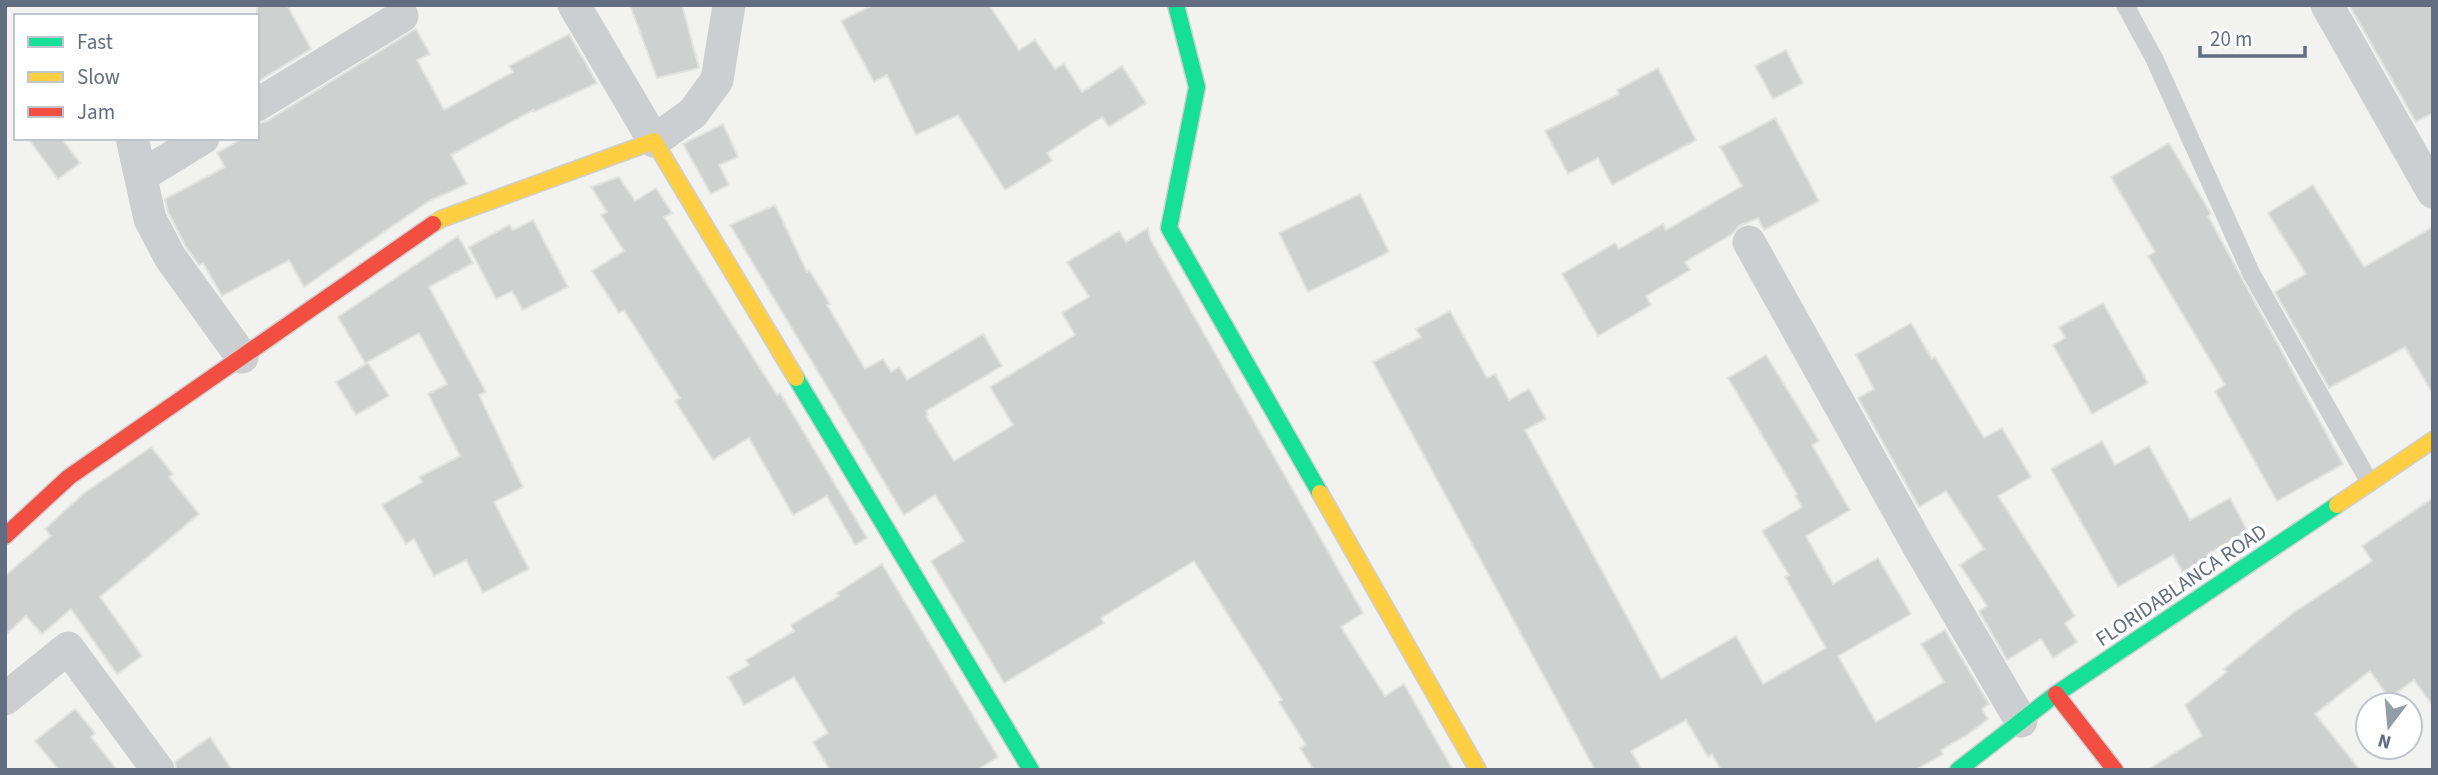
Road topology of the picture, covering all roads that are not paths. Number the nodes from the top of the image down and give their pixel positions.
1 (574, 5) edge
2 (729, 5) edge
3 (1176, 5) edge
4 (2125, 5) edge
5 (2327, 5) edge
6 (402, 16) dead end
7 (259, 104) edge
8 (132, 140) edge
9 (200, 140) edge
10 (654, 141) junction
11 (141, 176) junction
12 (2433, 192) edge
13 (1749, 242) dead end
14 (242, 357) junction
15 (2433, 440) edge
16 (2370, 483) junction
17 (5, 536) edge
18 (2056, 694) junction
19 (5, 699) edge
20 (2021, 721) junction
21 (158, 770) edge
22 (1031, 770) edge
23 (1478, 770) edge
24 (1958, 770) edge
25 (2115, 770) edge

1 - 10 street
2 - 10 street
3 - 23 street
4 - 16 lane
5 - 12 street
6 - 7 street
8 - 11 street
9 - 11 street
10 - 14 street
10 - 22 street
11 - 14 street
13 - 20 street
14 - 17 street
15 - 16 street, FLORIDABLANCA ROAD
16 - 18 street, FLORIDABLANCA ROAD
18 - 20 street, FLORIDABLANCA ROAD
18 - 25 street
19 - 21 street
20 - 24 street, FLORIDABLANCA ROAD

